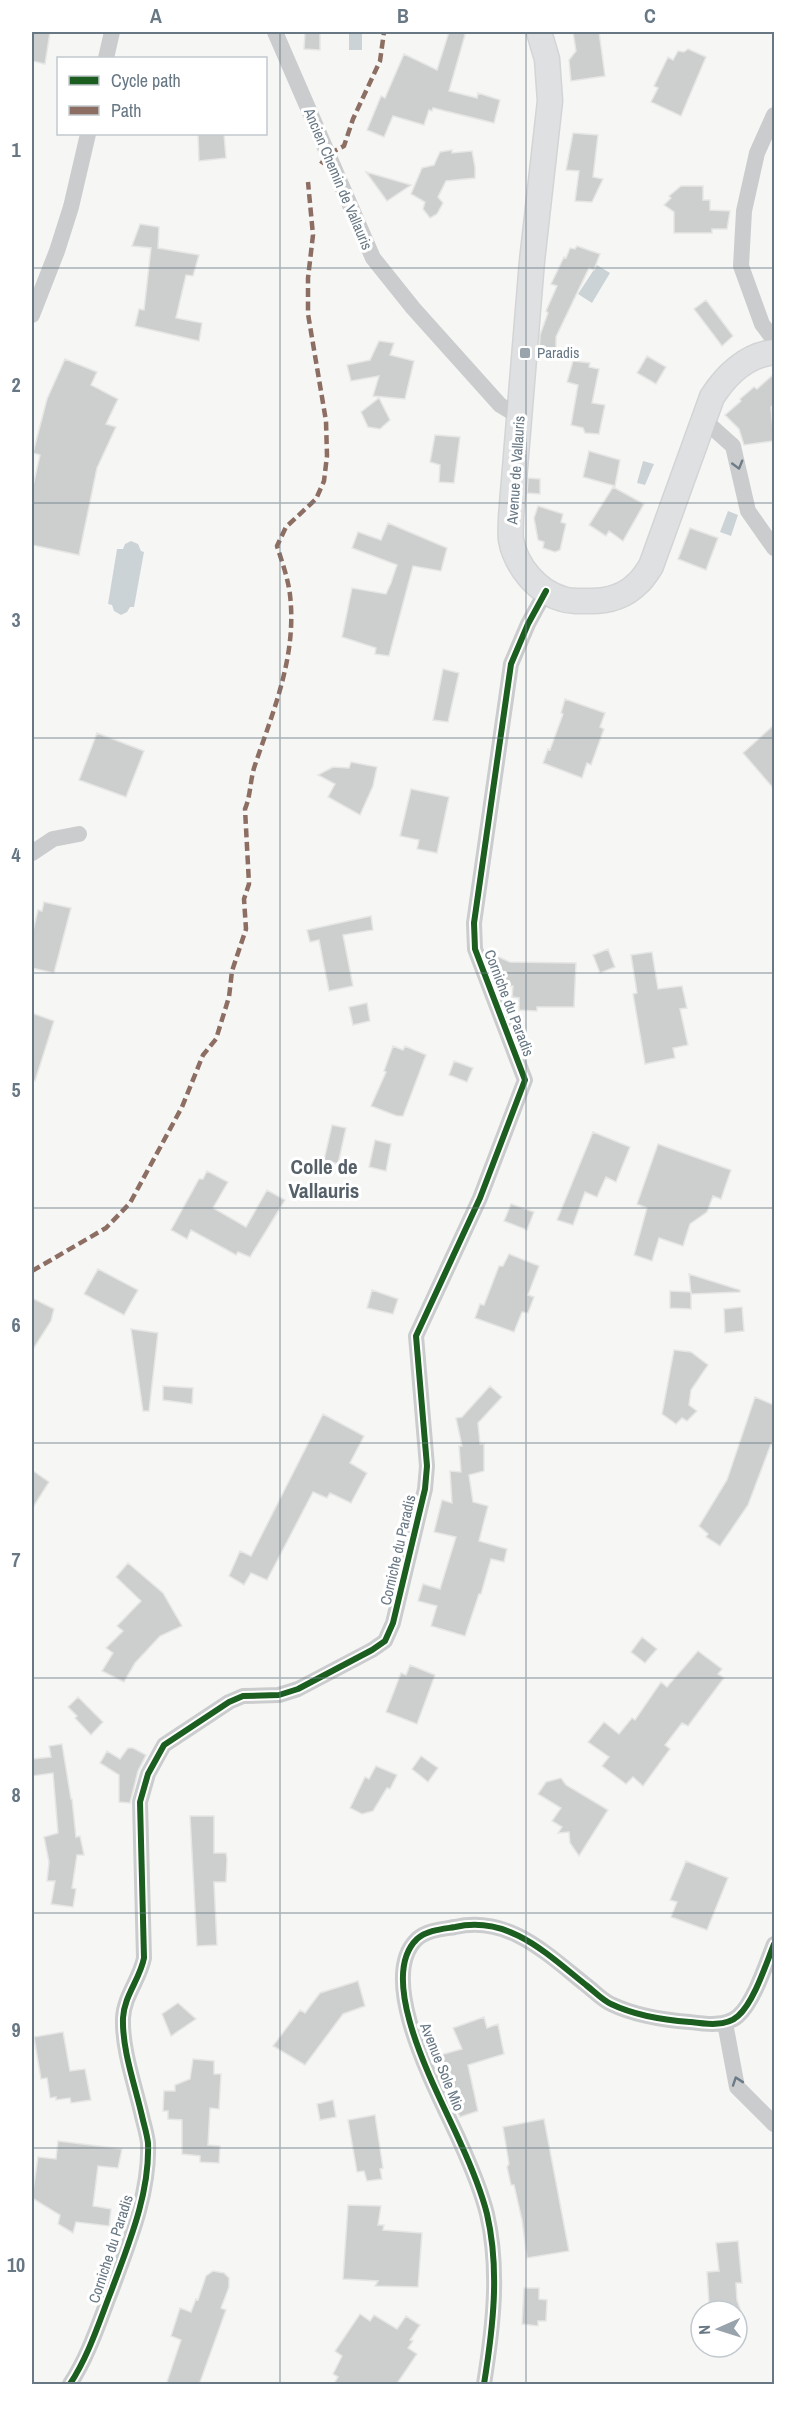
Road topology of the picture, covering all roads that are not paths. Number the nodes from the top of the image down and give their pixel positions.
1 (112, 32) edge
2 (275, 32) edge
3 (539, 32) edge
4 (106, 57) edge
5 (774, 115) edge
6 (88, 135) edge
7 (32, 315) edge
8 (774, 340) edge
9 (774, 352) edge
10 (520, 417) junction
11 (704, 420) junction
12 (774, 548) edge
13 (546, 591) junction
14 (79, 834) dead end
15 (32, 853) edge
16 (774, 1944) edge
17 (725, 2023) junction
18 (774, 2124) edge
19 (69, 2385) edge
20 (484, 2385) edge

1 - 4 street
2 - 10 street, Ancien Chemin de Vallauris
3 - 10 main road, Avenue de Vallauris
5 - 8 street
6 - 7 street
9 - 11 main road, Avenue de Vallauris
10 - 13 main road, Avenue de Vallauris
11 -> 12 street
11 - 13 main road, Avenue de Vallauris
13 - 19 street, Corniche du Paradis
14 - 15 street
16 - 17 street
18 -> 17 street
17 - 20 street, Avenue Sole Mio

